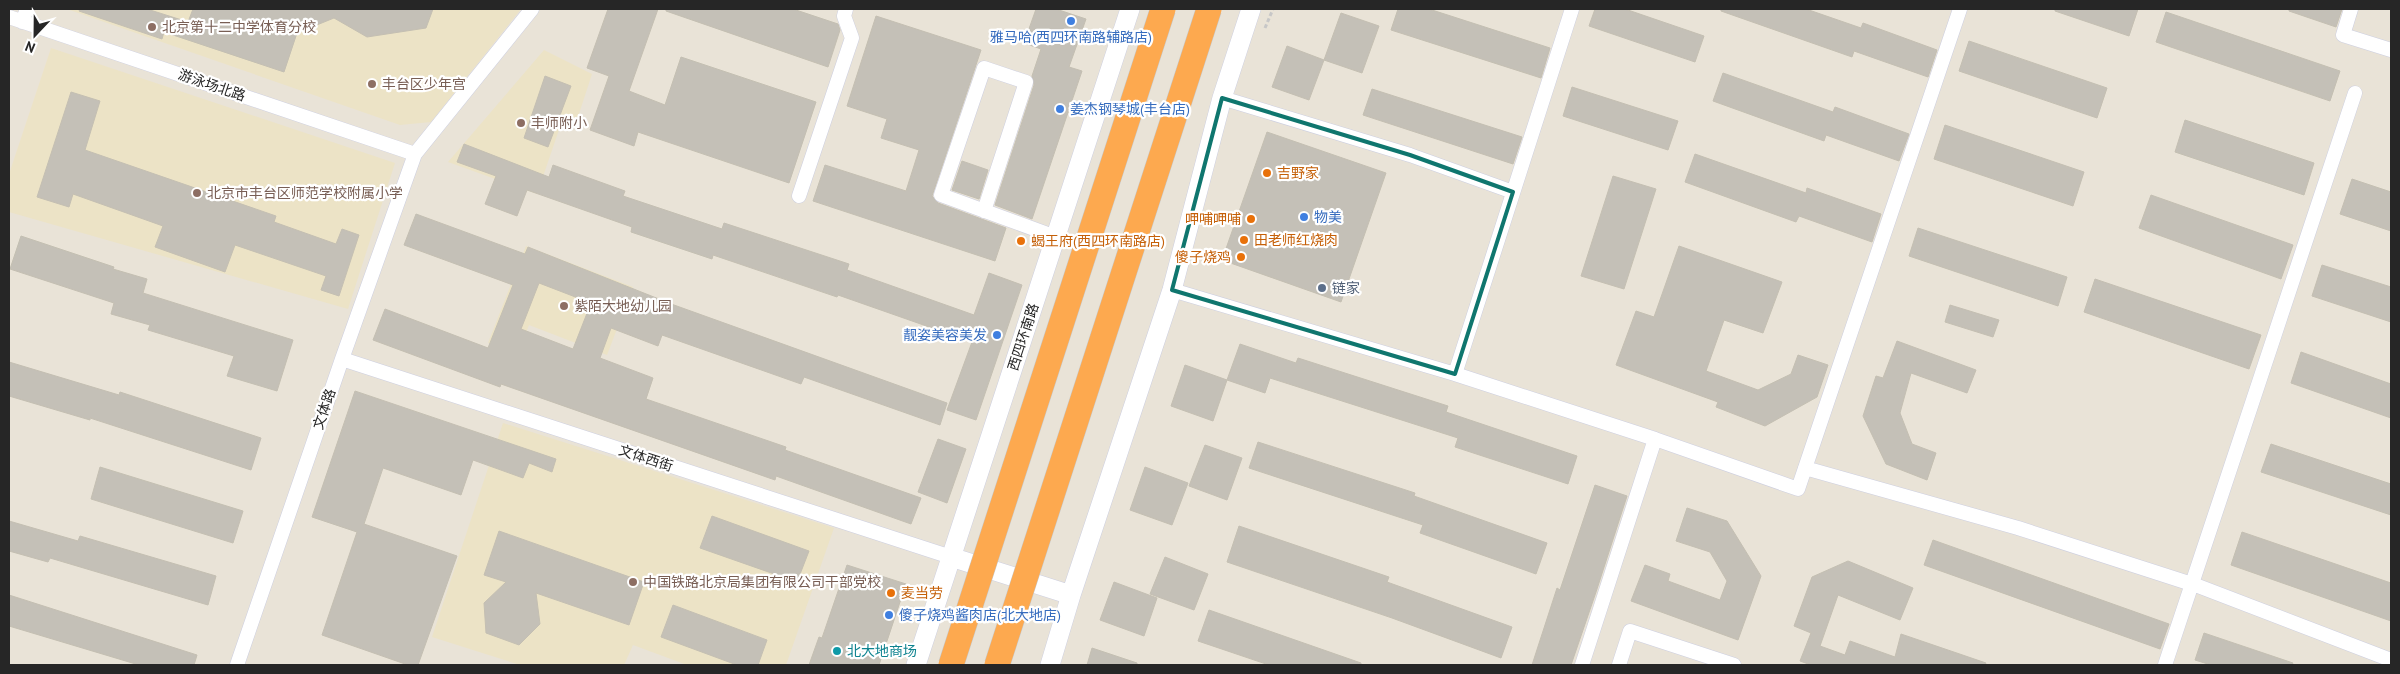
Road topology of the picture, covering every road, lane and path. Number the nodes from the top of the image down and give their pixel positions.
1 (532, 9) edge
2 (846, 9) edge
3 (1130, 9) edge
4 (1163, 9) edge
5 (1208, 9) edge
6 (1251, 9) edge
7 (1572, 9) edge
8 (1960, 9) edge
9 (2351, 9) edge
10 (25, 15) edge
11 (9, 17) edge
12 (2391, 50) edge
13 (2356, 93) dead end
14 (1222, 98) junction
15 (415, 154) junction
16 (1513, 192) junction
17 (799, 196) dead end
18 (984, 211) junction
19 (1056, 237) junction
20 (1172, 290) junction
21 (342, 359) junction
22 (1455, 374) junction
23 (1654, 439) junction
24 (1805, 468) junction
25 (951, 557) junction
26 (983, 568) junction
27 (1024, 581) junction
28 (2192, 584) junction
29 (1071, 595) junction
30 (2391, 660) edge
31 (237, 665) edge
32 (916, 665) edge
33 (951, 665) edge
34 (997, 665) edge
35 (1050, 665) edge
36 (1582, 665) edge
37 (1620, 665) edge
38 (1734, 665) edge
39 (2165, 665) edge

1 - 15 street, 文体路
2 - 17 street
3 - 19 street, 西四环南路
4 - 26 street
4 - 33 highway, bridge
5 - 27 street
5 - 34 highway, bridge
6 - 14 street
7 - 16 street
8 - 24 street
9 - 12 street
10 - 11 street, 游泳场北路
10 - 15 street, 游泳场北路
13 - 28 street
14 - 16 street
14 - 20 street
15 - 21 street, 文体路
16 - 22 street
18 - 18 street
18 - 19 street
19 - 25 street, 西四环南路
20 - 22 street
20 - 29 street
21 - 25 street, 文体西街
21 - 31 street, 文体路
22 - 23 street
23 - 24 street
23 - 36 street
24 - 28 street
25 - 26 street
25 - 32 street, 西四环南路
26 - 27 street
26 - 33 street
27 - 29 street
27 - 34 street
28 - 30 street
28 - 39 street
29 - 35 street
37 - 38 street

